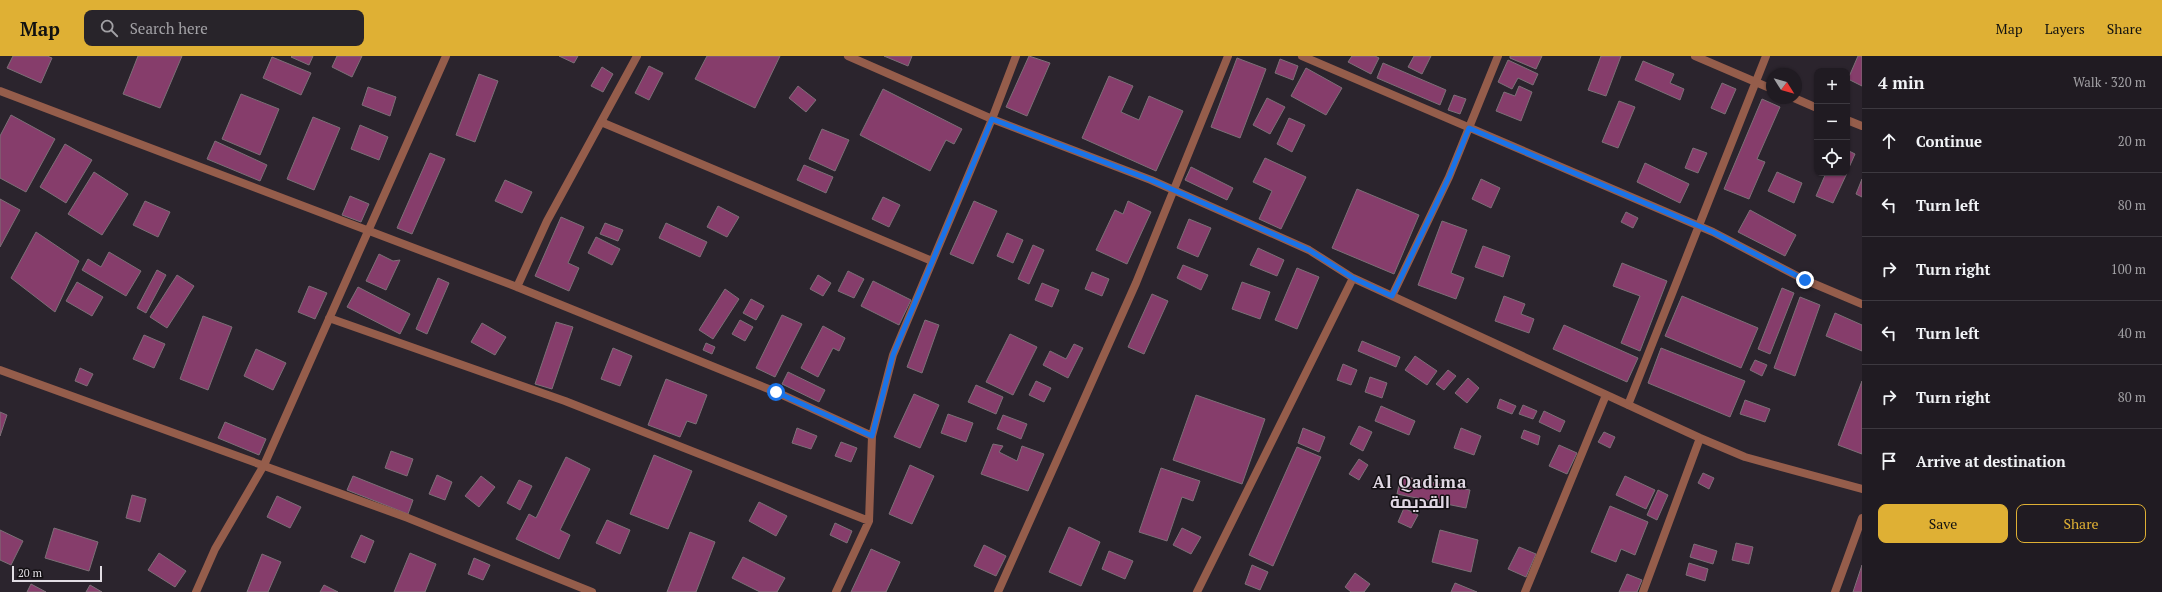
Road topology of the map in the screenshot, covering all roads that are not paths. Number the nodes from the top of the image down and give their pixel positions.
1 (446, 56) edge
2 (637, 56) edge
3 (848, 56) edge
4 (1016, 56) edge
5 (1228, 56) edge
6 (1302, 56) edge
7 (1498, 56) edge
8 (1695, 56) edge
9 (1766, 56) edge
10 (1756, 82) junction
11 (1766, 86) edge
12 (0, 91) edge
13 (1802, 101) edge
14 (1814, 107) edge
15 (992, 119) junction
16 (1850, 121) edge
17 (601, 122) junction
18 (1862, 126) edge
19 (1469, 128) junction
20 (1173, 190) junction
21 (1698, 226) junction
22 (370, 232) junction
23 (932, 261) junction
24 (1353, 278) junction
25 (517, 287) junction
26 (1392, 296) junction
27 (1862, 304) edge
28 (329, 318) junction
29 (0, 370) edge
30 (1606, 395) junction
31 (1628, 405) junction
32 (872, 436) junction
33 (1700, 438) junction
34 (264, 465) junction
35 (1862, 489) edge
36 (1862, 518) edge
37 (869, 521) junction
38 (196, 592) edge
39 (592, 592) edge
40 (836, 592) edge
41 (998, 592) edge
42 (1197, 592) edge
43 (1525, 592) edge
44 (1643, 592) edge
45 (1835, 592) edge

1 - 22 street
2 - 17 street
3 - 15 street
4 - 15 street
5 - 20 street
6 - 19 street
7 - 19 street
8 - 10 street
9 - 10 street
10 - 11 street
10 - 21 street
12 - 22 street
13 - 14 street
15 - 20 street
15 - 23 street
16 - 18 street
17 - 23 street
17 - 25 street
19 - 21 street
19 - 26 street
20 - 24 street
20 - 41 street
21 - 27 street
21 - 31 street
22 - 25 street
22 - 28 street
23 - 32 street
24 - 26 street
24 - 42 street
25 - 32 street
26 - 30 street
28 - 34 street
28 - 37 street
29 - 34 street
30 - 31 street
30 - 43 street
31 - 33 street
32 - 37 street
33 - 35 street
33 - 44 street
34 - 38 street
34 - 39 street
36 - 45 street
37 - 40 street

